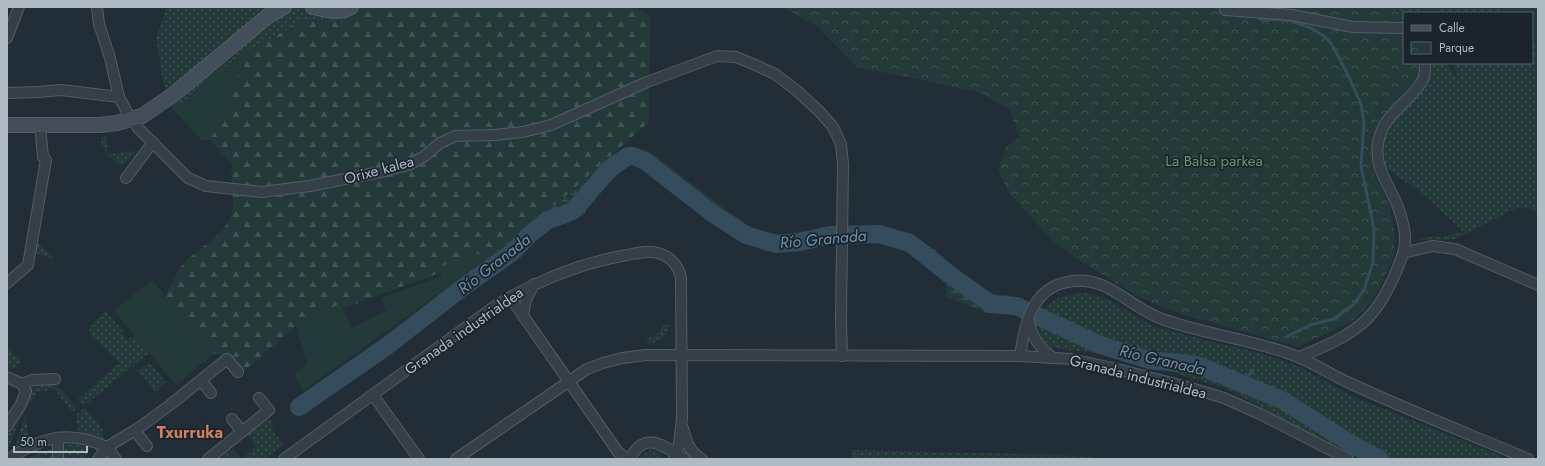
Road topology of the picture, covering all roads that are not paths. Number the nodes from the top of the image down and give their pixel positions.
1 (19, 7) edge
2 (97, 7) edge
3 (284, 7) edge
4 (313, 7) edge
5 (351, 7) edge
6 (1225, 10) dead end
7 (1403, 28) edge
8 (7, 38) edge
9 (1425, 64) edge
10 (7, 93) edge
11 (119, 97) junction
12 (132, 119) junction
13 (7, 124) edge
14 (40, 125) junction
15 (153, 142) junction
16 (126, 178) dead end
17 (1404, 253) junction
18 (7, 283) edge
19 (534, 284) junction
20 (1538, 284) edge
21 (510, 297) junction
22 (523, 316) junction
23 (1028, 319) junction
24 (680, 355) junction
25 (842, 356) junction
26 (1020, 356) junction
27 (1052, 357) junction
28 (1300, 357) junction
29 (238, 372) dead end
30 (8, 378) edge
31 (55, 379) dead end
32 (201, 380) junction
33 (569, 381) junction
34 (22, 384) junction
35 (211, 393) dead end
36 (373, 395) junction
37 (259, 398) dead end
38 (682, 418) junction
39 (232, 419) dead end
40 (7, 426) edge
41 (135, 431) junction
42 (242, 432) junction
43 (58, 438) junction
44 (147, 446) dead end
45 (107, 447) junction
46 (617, 452) edge
47 (675, 456) edge
48 (12, 457) dead end
49 (421, 458) edge
50 (58, 459) edge
51 (98, 459) edge
52 (116, 459) edge
53 (208, 459) edge
54 (284, 459) edge
55 (456, 459) edge
56 (629, 459) edge
57 (685, 459) edge
58 (702, 459) edge
59 (1348, 459) edge
60 (1528, 459) edge

1 - 8 street
2 - 11 street, Orixe kalea
3 - 12 street
4 - 5 street
6 - 7 street
9 - 17 street
10 - 11 street
11 - 12 street, Orixe kalea
12 - 14 street
12 - 15 street, Orixe kalea
13 - 14 street
14 - 18 street
15 - 16 street
15 - 25 street, Orixe kalea
17 - 20 street
17 - 28 street
19 - 21 street, Granada industrialdea
19 - 22 street
19 - 24 street, Granada industrialdea
21 - 22 street
21 - 36 street, Granada industrialdea
22 - 33 street
23 - 26 street
23 - 27 street
23 - 28 street
24 - 25 street, Granada industrialdea
24 - 33 street, Granada industrialdea
24 - 38 street, Granada industrialdea
25 - 26 street, Granada industrialdea
26 - 27 street, Granada industrialdea
27 - 59 street, Granada industrialdea
28 - 60 street
29 - 32 street
30 - 34 street
31 - 34 street
32 - 35 street
32 - 41 street
33 - 46 street
33 - 55 street, Granada industrialdea
34 - 40 street
36 - 49 street
36 - 54 street, Granada industrialdea
37 - 42 street
38 - 47 street
38 - 58 street
39 - 42 street
41 - 44 street
41 - 45 street
42 - 53 street
43 - 45 street
43 - 48 street
43 - 50 street
45 - 51 street
45 - 52 street
46 - 56 street
47 - 56 street
47 - 57 street

